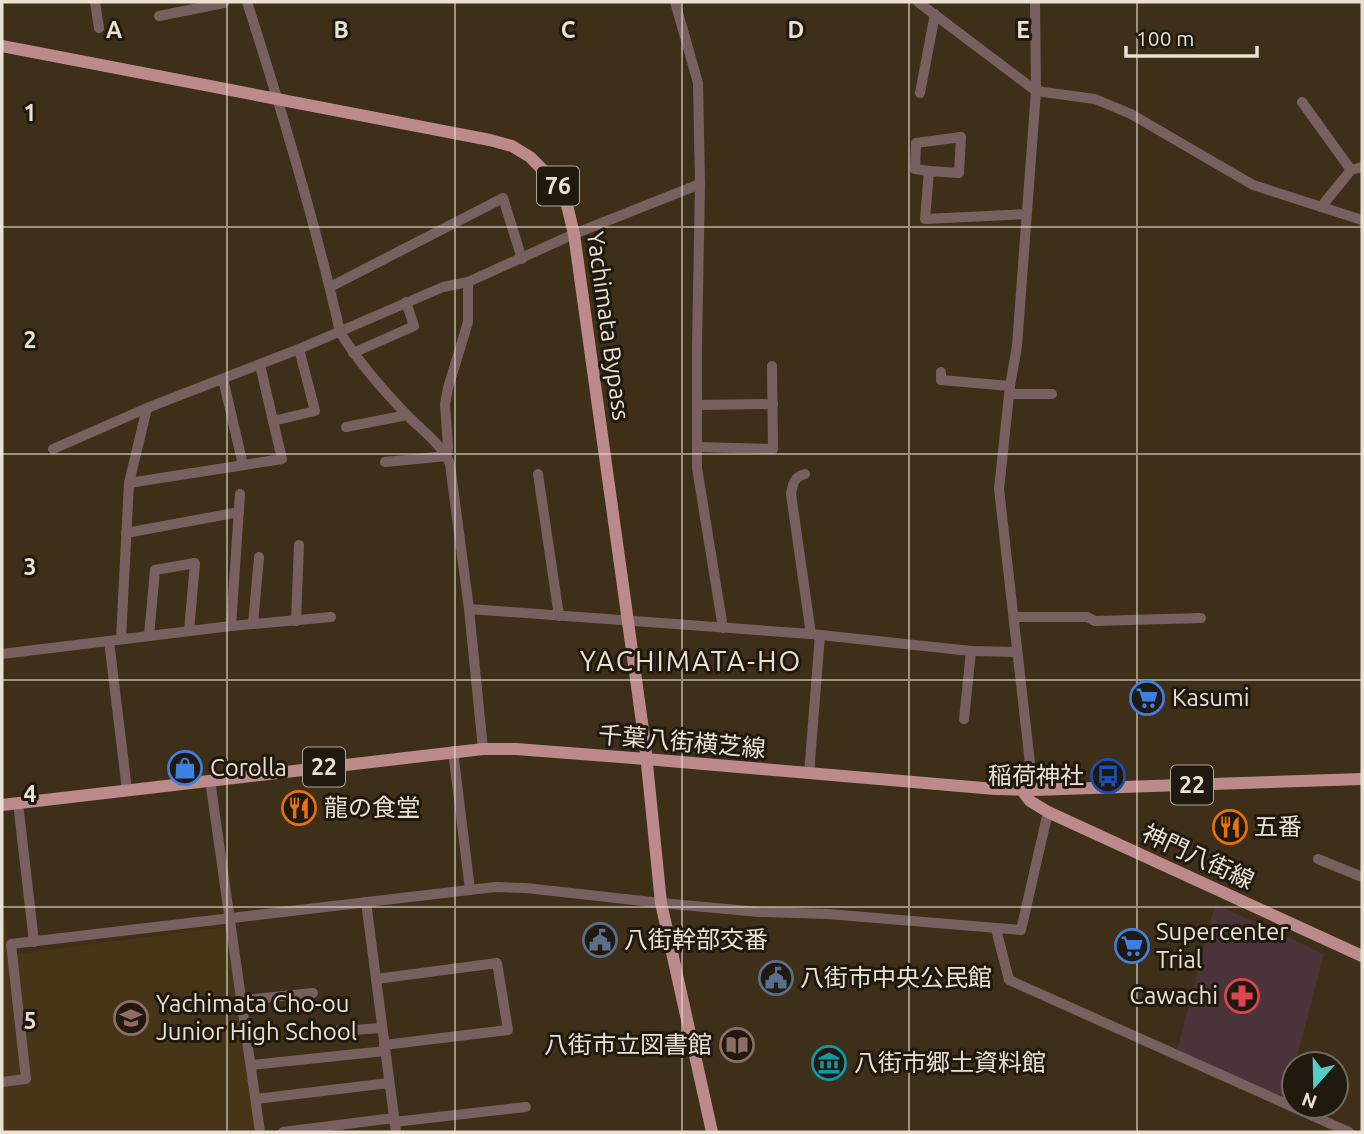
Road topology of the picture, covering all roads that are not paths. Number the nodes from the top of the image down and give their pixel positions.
1 (95, 2) edge
2 (225, 2) edge
3 (247, 2) edge
4 (675, 2) edge
5 (918, 2) edge
6 (1035, 2) edge
7 (935, 14) junction
8 (159, 16) dead end
9 (99, 28) dead end
10 (2, 46) edge
11 (1036, 91) junction
12 (920, 93) dead end
13 (278, 99) junction
14 (1302, 102) dead end
15 (1362, 167) edge
16 (1351, 170) junction
17 (929, 171) junction
18 (700, 184) junction
19 (1321, 207) junction
20 (1026, 214) junction
21 (1362, 220) edge
22 (574, 234) junction
23 (522, 259) junction
24 (468, 282) junction
25 (330, 287) junction
26 (405, 302) junction
27 (340, 332) junction
28 (299, 349) junction
29 (353, 353) junction
30 (260, 365) junction
31 (772, 366) dead end
32 (941, 372) dead end
33 (223, 379) junction
34 (1010, 390) junction
35 (1052, 394) dead end
36 (773, 404) junction
37 (697, 405) junction
38 (146, 408) junction
39 (407, 415) junction
40 (273, 421) junction
41 (346, 427) dead end
42 (697, 447) junction
43 (53, 449) dead end
44 (447, 456) junction
45 (385, 462) dead end
46 (243, 465) junction
47 (538, 474) dead end
48 (805, 474) dead end
49 (129, 483) junction
50 (240, 494) dead end
51 (239, 512) junction
52 (126, 533) junction
53 (299, 545) dead end
54 (259, 557) dead end
55 (469, 609) junction
56 (559, 616) junction
57 (331, 617) dead end
58 (1014, 617) junction
59 (1201, 618) dead end
60 (296, 621) junction
61 (628, 621) junction
62 (253, 624) junction
63 (231, 626) junction
64 (723, 628) junction
65 (189, 631) junction
66 (815, 635) junction
67 (149, 636) junction
68 (121, 639) junction
69 (109, 641) junction
70 (971, 651) junction
71 (1017, 652) junction
72 (2, 654) edge
73 (964, 719) dead end
74 (483, 749) junction
75 (453, 751) junction
76 (646, 759) junction
77 (809, 774) junction
78 (1362, 779) edge
79 (210, 780) junction
80 (127, 790) junction
81 (1027, 790) junction
82 (18, 803) junction
83 (2, 805) edge
84 (1048, 813) junction
85 (1318, 859) dead end
86 (1362, 877) edge
87 (470, 890) junction
88 (366, 902) junction
89 (661, 903) junction
90 (229, 919) junction
91 (996, 929) junction
92 (34, 942) junction
93 (1362, 956) edge
94 (376, 979) junction
95 (313, 993) dead end
96 (243, 1000) junction
97 (382, 1028) junction
98 (335, 1031) dead end
99 (384, 1048) junction
100 (251, 1065) junction
101 (2, 1082) edge
102 (389, 1083) junction
103 (256, 1099) junction
104 (526, 1107) dead end
105 (395, 1124) edge
106 (260, 1132) edge
107 (283, 1132) edge
108 (712, 1132) edge
109 (1349, 1132) edge

1 - 9 street
2 - 8 street
3 - 13 street
4 - 18 street
5 - 7 street
6 - 11 street
7 - 11 street
7 - 12 street
10 - 13 main road, Yachimata Bypass / 76
11 - 19 street
11 - 20 street
13 - 22 main road, Yachimata Bypass / 76
13 - 25 street
14 - 16 street
15 - 16 street
16 - 19 street
17 - 17 street
17 - 20 street
18 - 22 street
18 - 37 street
19 - 21 street
20 - 34 street
22 - 23 street
22 - 61 main road, Yachimata Bypass / 76
23 - 24 street
23 - 25 street
24 - 26 street
24 - 44 street
25 - 27 street
26 - 27 street
26 - 29 street
27 - 28 street
27 - 29 street
28 - 30 street
28 - 40 street
29 - 39 street
30 - 33 street
30 - 40 street
31 - 36 street
32 - 34 street
33 - 38 street
33 - 46 street
34 - 35 street
34 - 58 street
36 - 37 street
36 - 42 street
37 - 42 street
38 - 43 street
38 - 49 street
39 - 41 street
39 - 44 street
40 - 46 street
42 - 64 street
44 - 45 street
44 - 55 street
46 - 49 street
47 - 56 street
48 - 66 street
49 - 52 street
50 - 51 street
51 - 52 street
51 - 63 street
52 - 68 street
53 - 60 street
54 - 62 street
55 - 56 street
55 - 74 street
56 - 61 street
57 - 60 street
58 - 59 street
58 - 71 street
60 - 62 street
61 - 64 street
61 - 76 main road, Yachimata Bypass / 76
62 - 63 street
63 - 65 street
64 - 66 street
65 - 67 street
65 - 67 street
66 - 70 street
66 - 77 street
67 - 68 street
68 - 69 street
69 - 72 street
69 - 80 street
70 - 71 street
70 - 73 street
71 - 81 street
74 - 75 main road, 千葉八街横芝線 / 22
74 - 76 main road, 千葉八街横芝線 / 22
75 - 79 main road, 千葉八街横芝線 / 22
75 - 87 street
76 - 77 main road, 千葉八街横芝線 / 22
76 - 89 main road, 76
77 - 81 main road, 千葉八街横芝線 / 22
78 - 81 main road, 千葉八街横芝線 / 22
79 - 80 main road, 千葉八街横芝線 / 22
79 - 90 street
80 - 82 main road, 千葉八街横芝線 / 22
81 - 84 main road, 神門八街線
82 - 83 main road, 千葉八街横芝線 / 22
82 - 92 street
84 - 91 street
84 - 93 main road, 神門八街線
85 - 86 street
87 - 88 street
87 - 89 street
88 - 90 street
88 - 94 street
89 - 91 street
89 - 108 main road, 76
90 - 92 street
90 - 96 street
91 - 109 street
92 - 101 street
94 - 97 street
94 - 99 street
95 - 96 street
96 - 100 street
97 - 98 street
97 - 99 street
99 - 100 street
99 - 102 street
100 - 103 street
102 - 103 street
102 - 105 street
103 - 106 street
104 - 105 street
105 - 107 street

